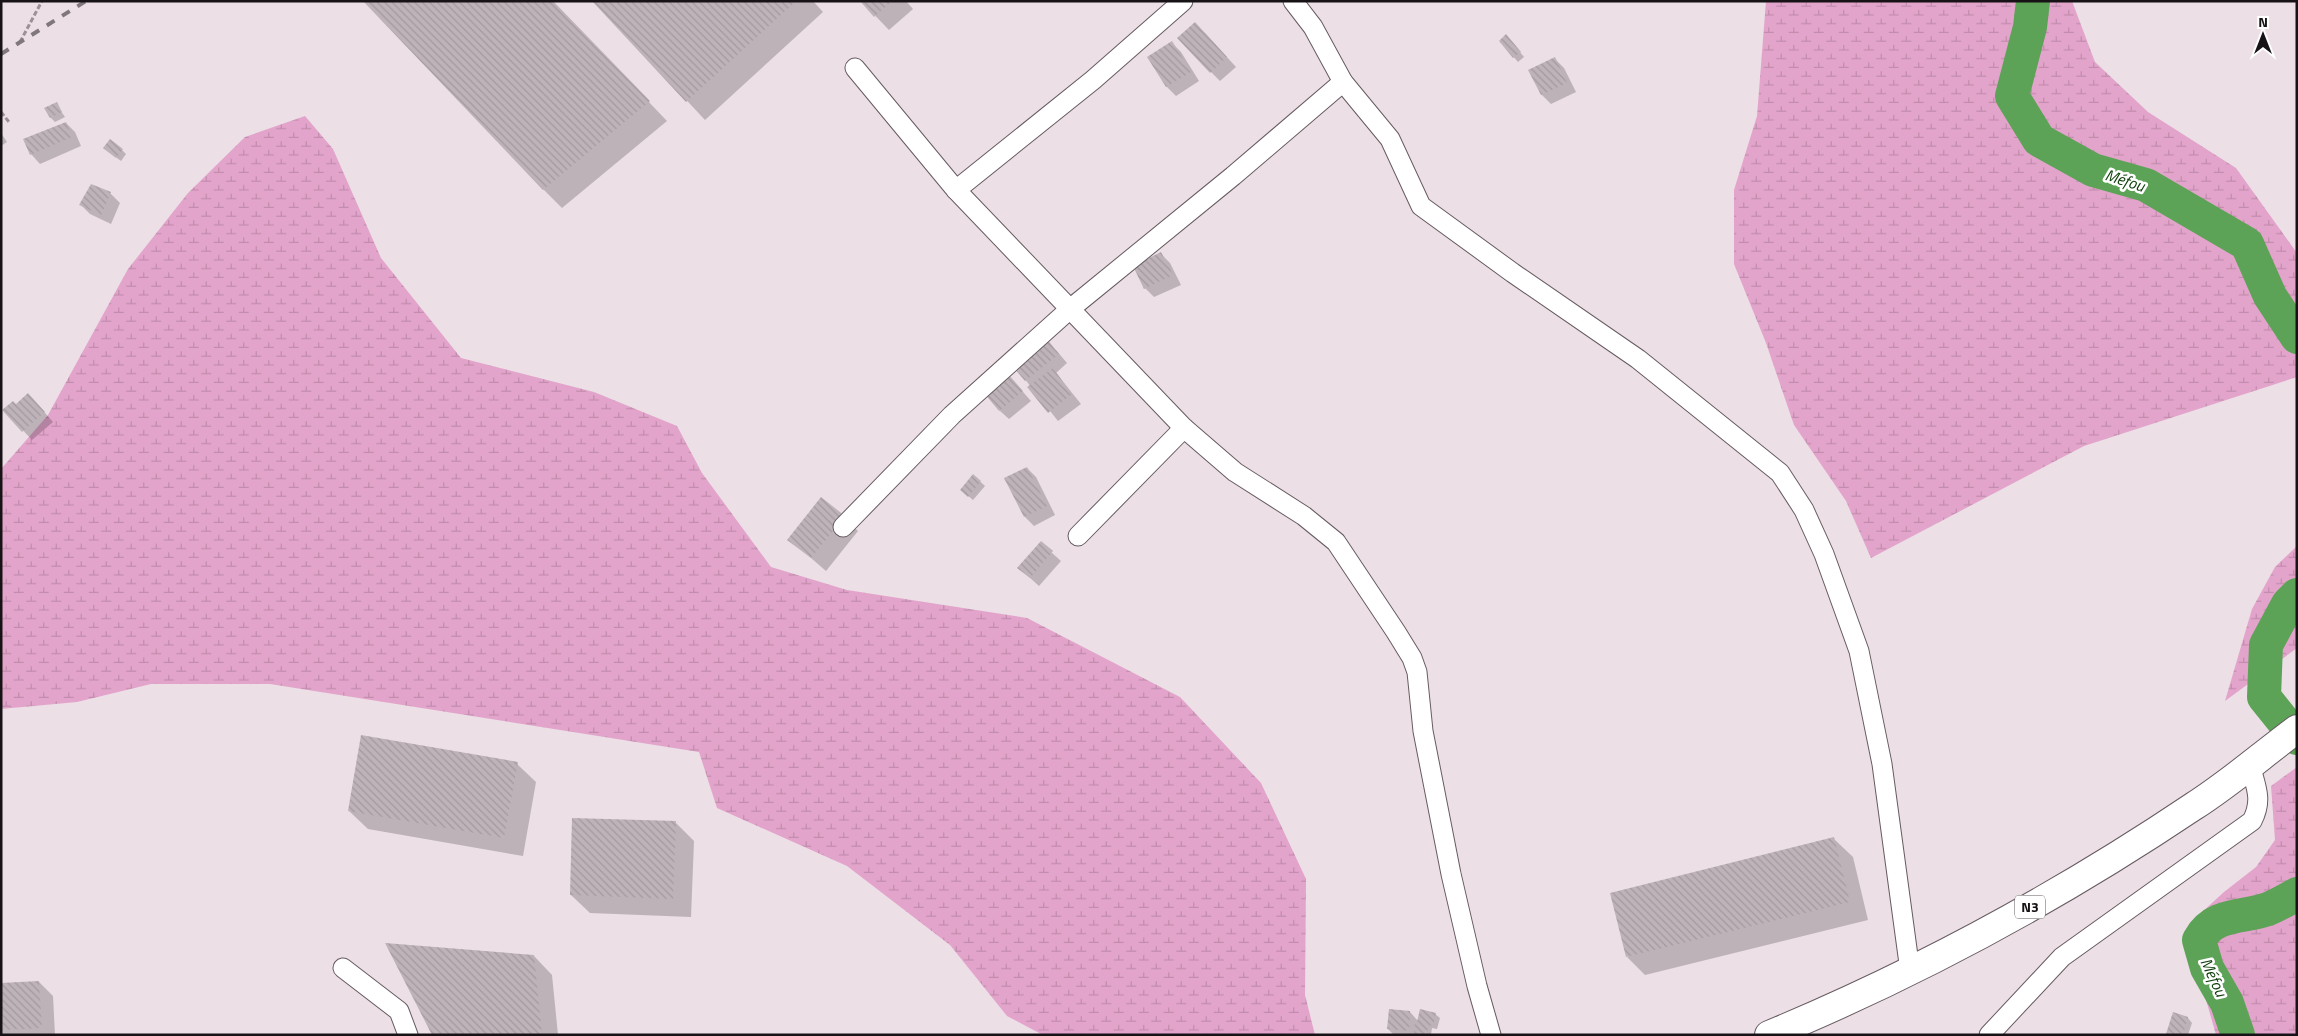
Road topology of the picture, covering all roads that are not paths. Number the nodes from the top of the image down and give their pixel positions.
1 (1183, 1) edge
2 (1293, 1) edge
3 (855, 68) dead end
4 (1342, 82) junction
5 (956, 190) junction
6 (1070, 308) junction
7 (1184, 428) junction
8 (843, 527) dead end
9 (1078, 536) dead end
10 (2297, 729) edge
11 (2250, 765) junction
12 (343, 968) dead end
13 (1910, 972) junction
14 (408, 1035) edge
15 (1491, 1035) edge
16 (1769, 1035) edge
17 (1989, 1035) edge

1 - 5 street
2 - 4 street
3 - 5 street
4 - 6 street
4 - 13 street
5 - 6 street
6 - 7 street
6 - 8 street
7 - 9 street
7 - 15 street
10 - 11 highway, N3
11 - 13 highway, N3
11 - 17 street
12 - 14 street
13 - 16 highway, N3

